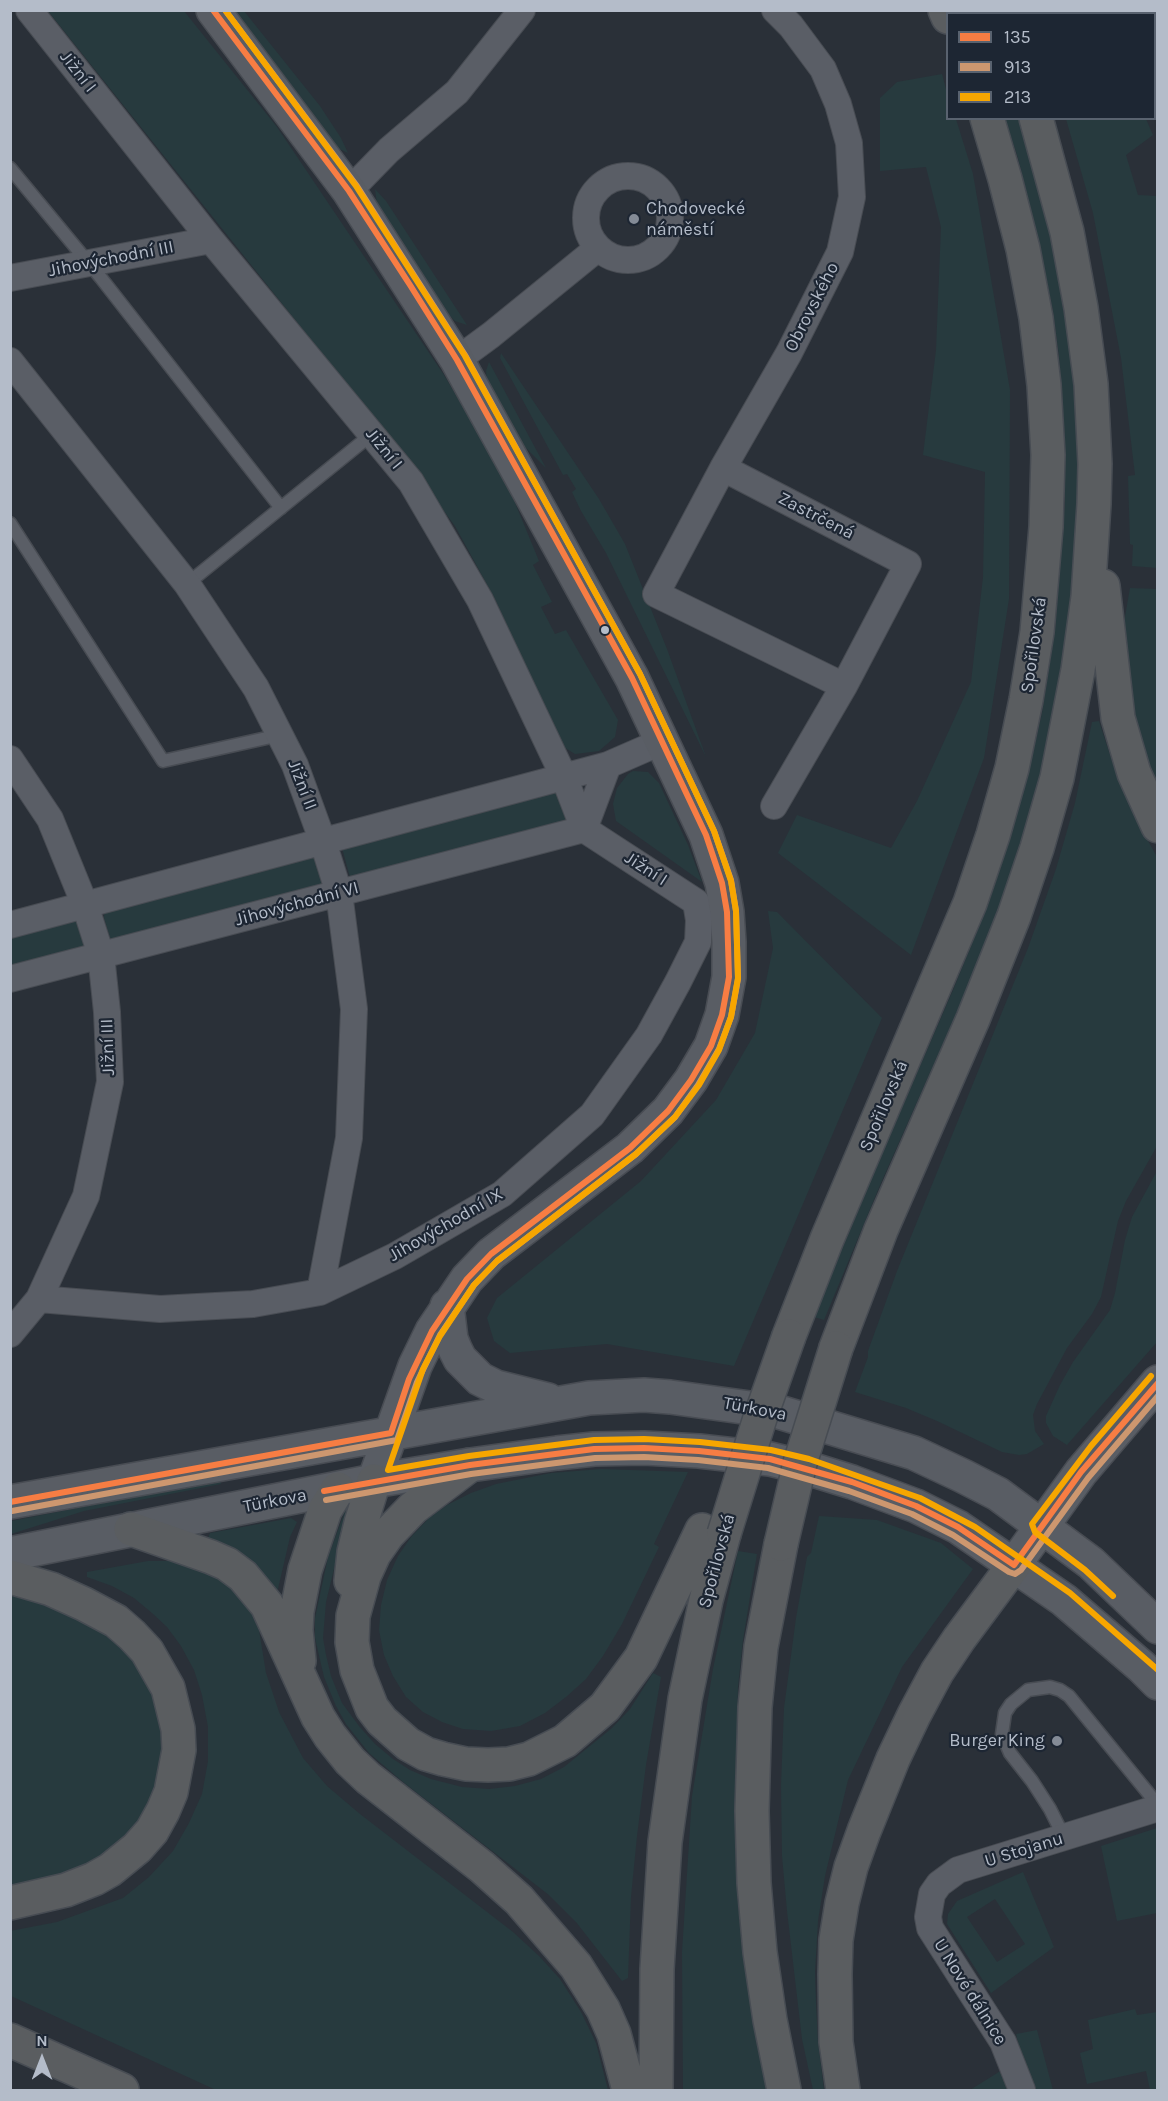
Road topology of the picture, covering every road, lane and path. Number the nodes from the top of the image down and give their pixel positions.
1 (29, 10) edge
2 (213, 10) edge
3 (522, 10) edge
4 (775, 10) edge
5 (988, 120) edge
6 (1037, 120) edge
7 (10, 168) edge
8 (349, 191) junction
9 (212, 240) junction
10 (598, 248) dead end
11 (88, 263) junction
12 (10, 278) edge
13 (457, 360) junction
14 (10, 361) edge
15 (372, 434) junction
16 (723, 468) junction
17 (1094, 504) junction
18 (280, 508) junction
19 (10, 523) edge
20 (187, 584) junction
21 (844, 686) junction
22 (280, 735) junction
23 (663, 741) junction
24 (10, 759) edge
25 (608, 765) junction
26 (564, 777) junction
27 (774, 806) dead end
28 (1158, 826) edge
29 (584, 829) junction
30 (323, 842) junction
31 (339, 893) junction
32 (696, 902) joint
33 (85, 905) junction
34 (10, 925) edge
35 (101, 956) junction
36 (10, 979) edge
37 (320, 1292) junction
38 (39, 1299) junction
39 (447, 1306) junction
40 (10, 1334) edge
41 (1158, 1382) edge
42 (559, 1403) junction
43 (391, 1433) junction
44 (470, 1465) junction
45 (374, 1481) junction
46 (338, 1489) junction
47 (10, 1502) edge
48 (1041, 1525) junction
49 (131, 1529) junction
50 (713, 1532) junction
51 (10, 1554) edge
52 (1014, 1565) junction
53 (10, 1577) edge
54 (1158, 1627) edge
55 (352, 1628) junction
56 (1158, 1683) edge
57 (307, 1692) junction
58 (1158, 1807) edge
59 (1064, 1837) junction
60 (10, 1903) edge
61 (930, 1928) joint
62 (10, 2040) edge
63 (122, 2091) edge
64 (629, 2091) edge
65 (656, 2091) edge
66 (784, 2091) edge
67 (843, 2091) edge
68 (1022, 2091) edge

1 - 9 street, Jižní I
2 - 8 main road
3 - 8 street
4 - 16 street, Obrovského
5 - 50 highway, Spořilovská, bridge
6 - 17 highway
7 - 11 lane
8 - 13 main road
9 - 11 street, Jihovýchodní III
9 - 15 street, Jižní I
10 - 13 street
11 - 12 street, Jihovýchodní III
11 - 18 lane
13 - 23 main road
14 - 20 street, Jižní II
15 - 18 lane
15 - 26 street, Jižní I
16 - 21 street, Zastrčená
16 - 21 street, Obrovského
17 - 28 highway
17 - 66 highway, bridge
18 - 20 lane
19 - 22 lane
20 - 22 street, Jižní II
21 - 27 street
22 - 30 street, Jižní II
23 - 25 street
23 - 39 main road
24 - 33 street, Jižní III
25 - 26 street
25 - 29 street
26 - 29 street, Jižní I
26 - 30 street
29 - 31 street, Jihovýchodní VI
29 - 32 street, Jižní I
30 - 31 street, Jižní II
30 - 33 street
31 - 35 street, Jihovýchodní VI
31 - 37 street, Jižní II
32 - 37 street, Jihovýchodní IX
33 - 34 street
33 - 35 street, Jižní III
35 - 36 street, Jihovýchodní VI
35 - 38 street, Jižní III
37 - 38 street, Jihovýchodní IX
38 - 40 street, Jižní III
39 - 42 main road
39 - 43 main road
41 - 48 main road
42 - 43 main road, Türkova
42 - 48 main road, Türkova
43 - 45 main road
43 - 46 main road
43 - 47 main road, Türkova
44 - 45 main road, Türkova
44 - 52 main road, Türkova
44 - 55 highway
45 - 46 main road, Türkova
45 - 55 highway
46 - 49 main road, Türkova
46 - 57 highway
48 - 52 main road
48 - 54 main road, Türkova
49 - 51 main road, Türkova
49 - 57 highway
50 - 55 highway
50 - 65 highway, Spořilovská
52 - 56 main road, Türkova
52 - 67 highway
53 - 60 highway
57 - 64 highway
58 - 59 street, U Stojanu
58 - 59 lane
59 - 61 street, U Stojanu
61 - 68 street, U Nové dálnice
62 - 63 highway

